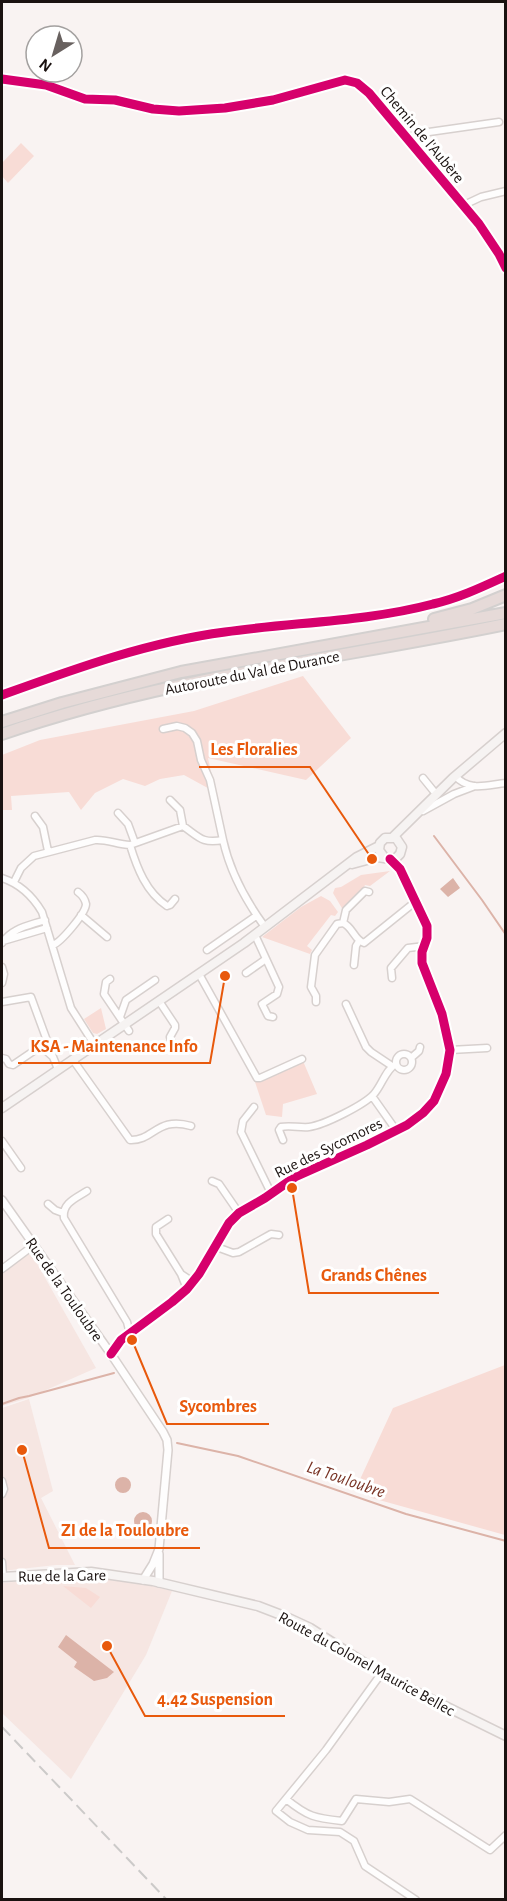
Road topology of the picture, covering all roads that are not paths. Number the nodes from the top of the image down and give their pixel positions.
1 (2, 79) edge
2 (499, 122) dead end
3 (408, 139) junction
4 (506, 191) edge
5 (464, 205) junction
6 (506, 268) edge
7 (506, 576) edge
8 (506, 595) edge
9 (506, 613) edge
10 (506, 625) edge
11 (181, 672) junction
12 (2, 695) edge
13 (2, 722) edge
14 (163, 729) dead end
15 (506, 733) edge
16 (2, 734) edge
17 (454, 777) junction
18 (423, 778) dead end
19 (506, 783) edge
20 (475, 786) junction
21 (436, 794) junction
22 (170, 800) dead end
23 (118, 813) dead end
24 (35, 816) dead end
25 (405, 824) junction
26 (183, 826) junction
27 (396, 838) junction
28 (223, 840) junction
29 (132, 844) junction
30 (379, 846) junction
31 (48, 851) junction
32 (400, 854) junction
33 (387, 858) junction
34 (348, 865) junction
35 (400, 869) junction
36 (2, 878) edge
37 (14, 882) junction
38 (78, 892) dead end
39 (369, 892) dead end
40 (175, 899) dead end
41 (415, 902) junction
42 (81, 915) junction
43 (256, 916) junction
44 (45, 920) junction
45 (343, 922) junction
46 (265, 927) junction
47 (47, 928) junction
48 (255, 935) junction
49 (107, 937) dead end
50 (359, 941) junction
51 (2, 942) edge
52 (53, 945) junction
53 (425, 946) junction
54 (207, 950) dead end
55 (266, 959) junction
56 (354, 965) dead end
57 (2, 967) edge
58 (246, 973) dead end
59 (199, 974) junction
60 (392, 978) dead end
61 (110, 979) dead end
62 (155, 980) dead end
63 (2, 982) edge
64 (159, 1001) junction
65 (2, 1002) edge
66 (316, 1002) dead end
67 (346, 1004) dead end
68 (273, 1017) dead end
69 (125, 1024) junction
70 (94, 1044) junction
71 (172, 1044) dead end
72 (420, 1047) dead end
73 (487, 1048) dead end
74 (450, 1050) junction
75 (53, 1057) junction
76 (2, 1058) edge
77 (411, 1058) junction
78 (302, 1059) dead end
79 (72, 1060) junction
80 (394, 1065) junction
81 (58, 1069) junction
82 (372, 1096) junction
83 (254, 1107) dead end
84 (2, 1108) edge
85 (191, 1126) dead end
86 (396, 1130) junction
87 (283, 1140) dead end
88 (2, 1141) edge
89 (21, 1168) dead end
90 (212, 1181) dead end
91 (87, 1191) dead end
92 (271, 1193) junction
93 (2, 1200) edge
94 (48, 1204) dead end
95 (63, 1213) junction
96 (238, 1213) junction
97 (168, 1219) dead end
98 (279, 1235) dead end
99 (34, 1245) junction
100 (214, 1246) junction
101 (2, 1269) edge
102 (181, 1274) junction
103 (193, 1282) junction
104 (187, 1289) junction
105 (127, 1322) junction
106 (137, 1328) junction
107 (130, 1334) junction
108 (121, 1340) junction
109 (105, 1345) junction
110 (111, 1354) junction
111 (2, 1481) edge
112 (2, 1494) edge
113 (159, 1549) junction
114 (2, 1562) edge
115 (2, 1577) edge
116 (143, 1580) junction
117 (158, 1582) junction
118 (381, 1674) junction
119 (506, 1736) edge
120 (286, 1799) junction
121 (506, 1835) edge
122 (416, 1899) edge

1 - 3 street, Chemin de l'Aubère
2 - 3 street
3 - 5 street, Chemin de l'Aubère
4 - 5 street
5 - 6 street, Chemin de l'Aubère
7 - 12 street
8 - 11 highway
9 - 11 highway, Autoroute du Val de Durance
10 - 16 highway, Autoroute du Val de Durance
11 - 13 highway, Autoroute du Val de Durance
14 - 28 street
15 - 17 main road
17 - 20 street
17 - 21 main road
18 - 21 street
19 - 20 street
20 - 25 street
21 - 25 main road
22 - 26 street
23 - 29 street
24 - 31 street
25 - 27 main road
26 - 28 street
26 - 29 street
27 - 30 main road
27 - 32 main road
28 - 43 street
29 - 31 street
29 - 40 street
30 - 33 main road
30 - 34 main road
31 - 37 street
32 - 33 main road
32 - 35 street
33 - 34 main road
33 - 35 street
34 - 46 main road
35 - 41 street
36 - 37 street
37 - 44 street
38 - 42 street
39 - 45 street
41 - 50 street
41 - 53 street
42 - 49 street
42 - 52 street
43 - 46 street
43 - 54 street
44 - 47 street
44 - 51 street
45 - 50 street
45 - 66 street
46 - 48 main road
47 - 51 street
47 - 52 street
48 - 55 street
48 - 59 main road
50 - 56 street
52 - 70 street
53 - 60 street
53 - 74 street
55 - 58 street
55 - 68 street
57 - 63 street
59 - 64 main road
59 - 78 street
61 - 69 street
62 - 69 street
64 - 69 main road
64 - 71 street
65 - 75 street
67 - 80 street
69 - 70 main road
70 - 79 main road
72 - 77 street
73 - 74 street
74 - 86 street, Rue des Sycomores
75 - 76 street
75 - 81 street
77 - 80 street
77 - 80 street
79 - 81 main road
79 - 85 street
80 - 82 street
81 - 84 main road
82 - 86 street
82 - 87 street
83 - 92 street
86 - 92 street, Rue des Sycomores
88 - 89 street
90 - 96 street
91 - 95 street
92 - 96 street, Rue des Sycomores
93 - 99 street, Rue de la Touloubre
94 - 95 street
95 - 105 street
96 - 100 street, Rue des Sycomores
97 - 102 street
98 - 100 street
99 - 101 street
99 - 109 street, Rue de la Touloubre
100 - 103 street, Rue des Sycomores
102 - 103 street
102 - 104 street
103 - 104 street, Rue des Sycomores
104 - 106 street, Rue des Sycomores
105 - 106 street
105 - 107 street
106 - 107 street, Rue des Sycomores
107 - 108 street, Rue des Sycomores
108 - 109 street
108 - 110 street
109 - 110 street, Rue de la Touloubre
110 - 113 street, Rue de la Touloubre
111 - 112 street
113 - 116 street, Rue de la Touloubre
113 - 117 street
114 - 115 street, Rue de la Gare
115 - 116 main road, Rue de la Gare
116 - 117 main road, Rue de la Gare
117 - 118 main road, Route du Colonel Maurice Bellec
118 - 119 main road, Route du Colonel Maurice Bellec
118 - 120 street
120 - 121 street
120 - 122 street

